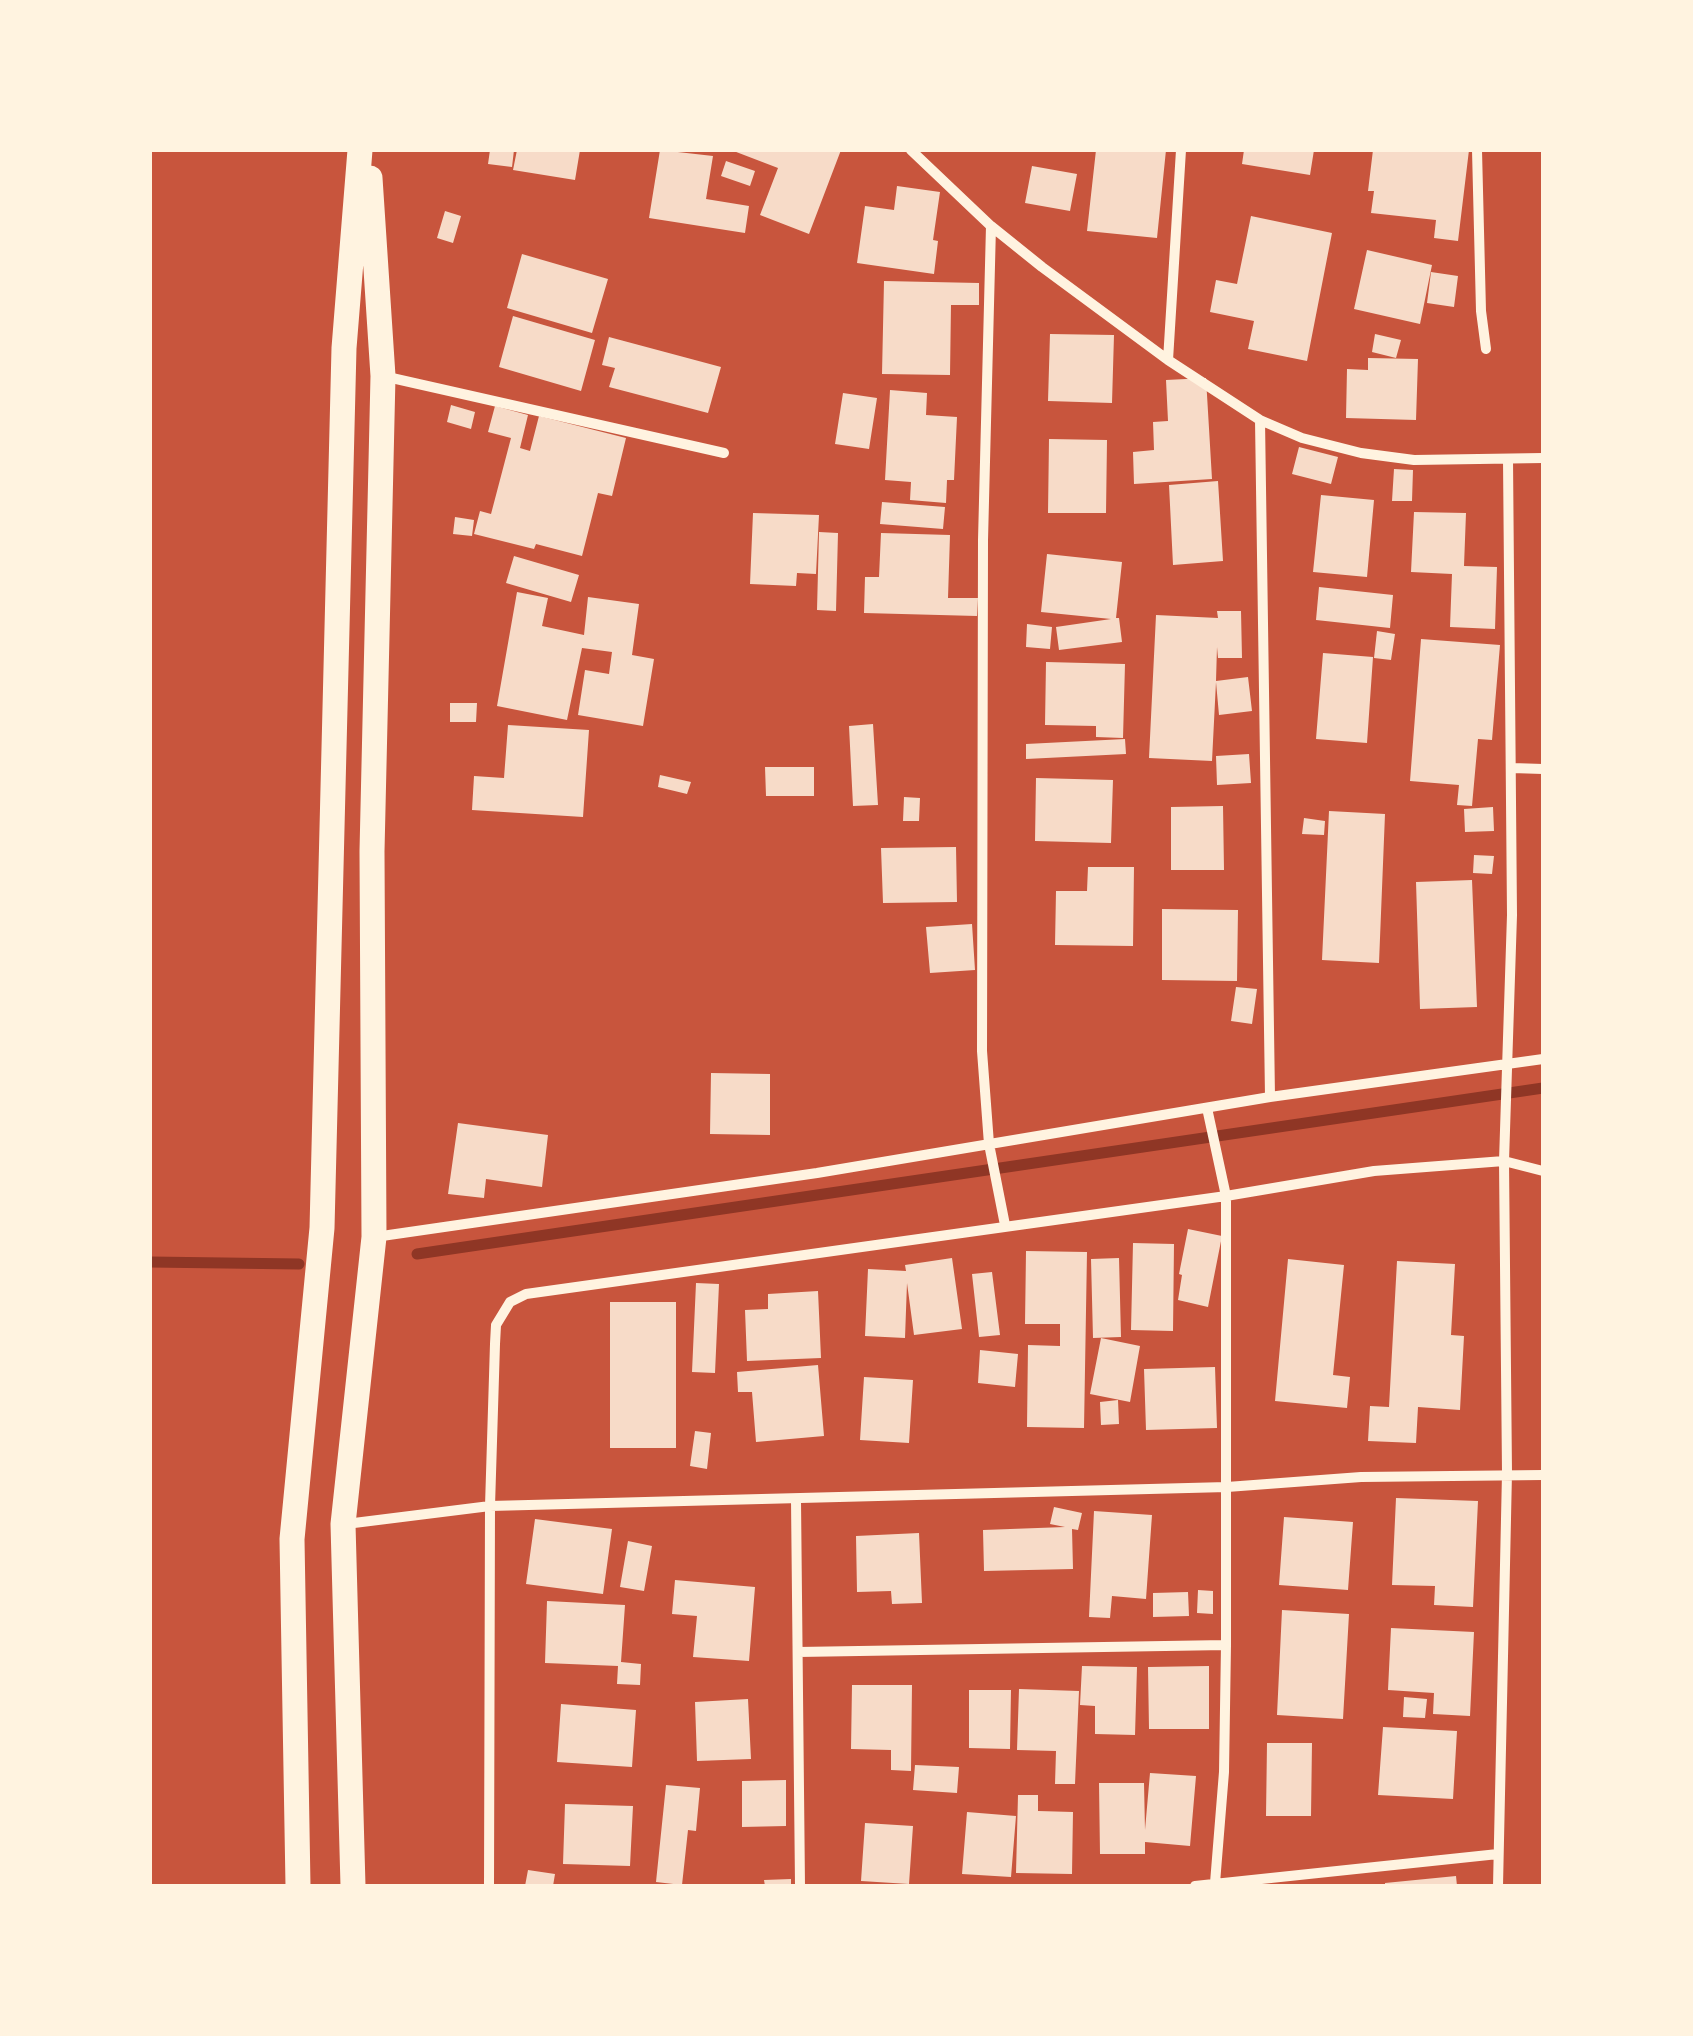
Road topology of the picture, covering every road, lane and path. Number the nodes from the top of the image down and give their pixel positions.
1 (360, 150) edge
2 (368, 150) edge
3 (1181, 150) edge
4 (1477, 150) edge
5 (918, 152) edge
6 (990, 226) junction
7 (1486, 349) dead end
8 (1168, 360) junction
9 (383, 376) junction
10 (1260, 420) junction
11 (724, 453) dead end
12 (1543, 458) edge
13 (1508, 459) junction
14 (1512, 768) junction
15 (1543, 769) edge
16 (1543, 1059) edge
17 (1508, 1064) junction
18 (1270, 1097) junction
19 (1207, 1108) junction
20 (988, 1144) junction
21 (1504, 1161) junction
22 (1543, 1170) edge
23 (1226, 1196) junction
24 (1005, 1225) junction
25 (374, 1237) junction
26 (1507, 1473) junction
27 (1543, 1475) edge
28 (1226, 1487) junction
29 (796, 1500) junction
30 (490, 1506) junction
31 (344, 1524) junction
32 (1226, 1646) junction
33 (798, 1652) junction
34 (1498, 1854) junction
35 (1215, 1883) junction
36 (298, 1886) edge
37 (353, 1886) edge
38 (490, 1886) edge
39 (800, 1886) edge
40 (1195, 1886) edge
41 (1498, 1886) edge

1 - 36 main road
2 - 9 main road
3 - 8 street
4 - 7 street
5 - 6 street
6 - 8 street
6 - 20 street
8 - 10 street
9 - 11 street
9 - 25 main road
10 - 13 street
10 - 18 street
12 - 13 street
13 - 14 street
14 - 15 street
14 - 17 street
16 - 17 street
17 - 18 street
17 - 21 street
18 - 19 street
19 - 20 street
19 - 23 street
20 - 24 street
20 - 25 street
21 - 22 street
21 - 23 street
21 - 26 street
23 - 24 street
23 - 28 street
24 - 30 street
25 - 31 main road
26 - 27 street
26 - 28 street
26 - 34 street
28 - 29 street
28 - 32 street
29 - 30 street
29 - 33 street
30 - 31 street
30 - 38 street
31 - 37 main road
32 - 33 street
32 - 35 street
33 - 39 street
34 - 35 street
34 - 41 street
35 - 40 street

